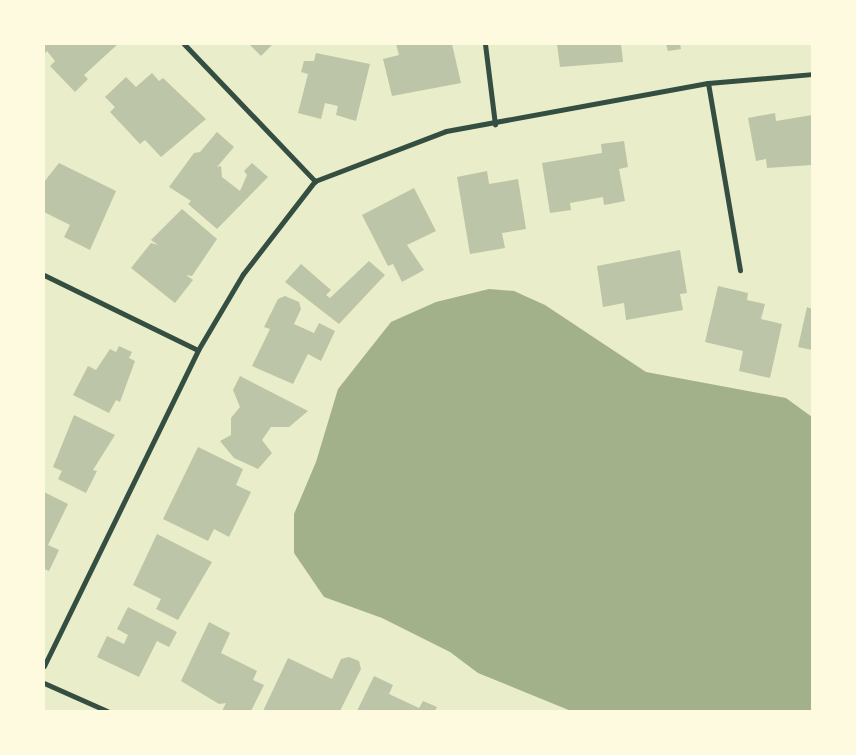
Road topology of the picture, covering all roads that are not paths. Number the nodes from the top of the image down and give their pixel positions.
1 (184, 44) edge
2 (485, 44) edge
3 (812, 74) edge
4 (708, 83) junction
5 (494, 124) junction
6 (315, 181) junction
7 (740, 270) dead end
8 (44, 275) edge
9 (198, 350) junction
10 (44, 666) edge
11 (44, 684) edge
12 (107, 711) edge

1 - 6 street
2 - 5 street
3 - 4 street
4 - 5 street
4 - 7 street
5 - 6 street
6 - 9 street
8 - 9 street
9 - 10 street
11 - 12 street

